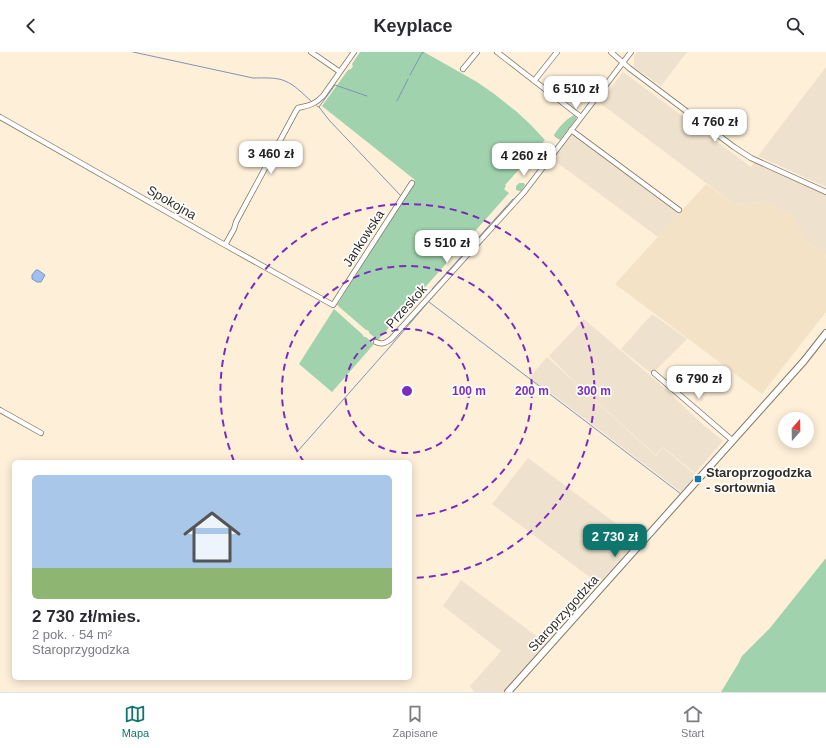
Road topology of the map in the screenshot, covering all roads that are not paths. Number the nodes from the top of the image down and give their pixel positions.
1 (311, 52) edge
2 (354, 52) edge
3 (477, 52) edge
4 (497, 52) edge
5 (557, 52) edge
6 (610, 52) edge
7 (631, 52) edge
8 (623, 63) junction
9 (463, 69) dead end
10 (340, 72) junction
11 (534, 81) junction
12 (0, 116) edge
13 (581, 117) junction
14 (572, 130) junction
15 (412, 183) dead end
16 (826, 192) edge
17 (679, 210) dead end
18 (225, 245) junction
19 (333, 305) joint
20 (826, 333) edge
21 (376, 342) dead end
22 (654, 373) dead end
23 (0, 410) edge
24 (41, 432) dead end
25 (732, 440) junction
26 (508, 692) edge

1 - 10 street
2 - 10 street
3 - 9 street
4 - 11 street
5 - 11 street
6 - 8 street
7 - 8 street, Przeskok
8 - 13 street, Przeskok
8 - 16 street
10 - 18 street
11 - 13 street
12 - 18 street, Spokojna
13 - 14 street, Przeskok
14 - 17 street
14 - 21 street, Przeskok
15 - 19 street, Jankowska
18 - 19 street, Spokojna
20 - 25 street, Staroprzygodzka
22 - 25 street
23 - 24 street
25 - 26 street, Staroprzygodzka

